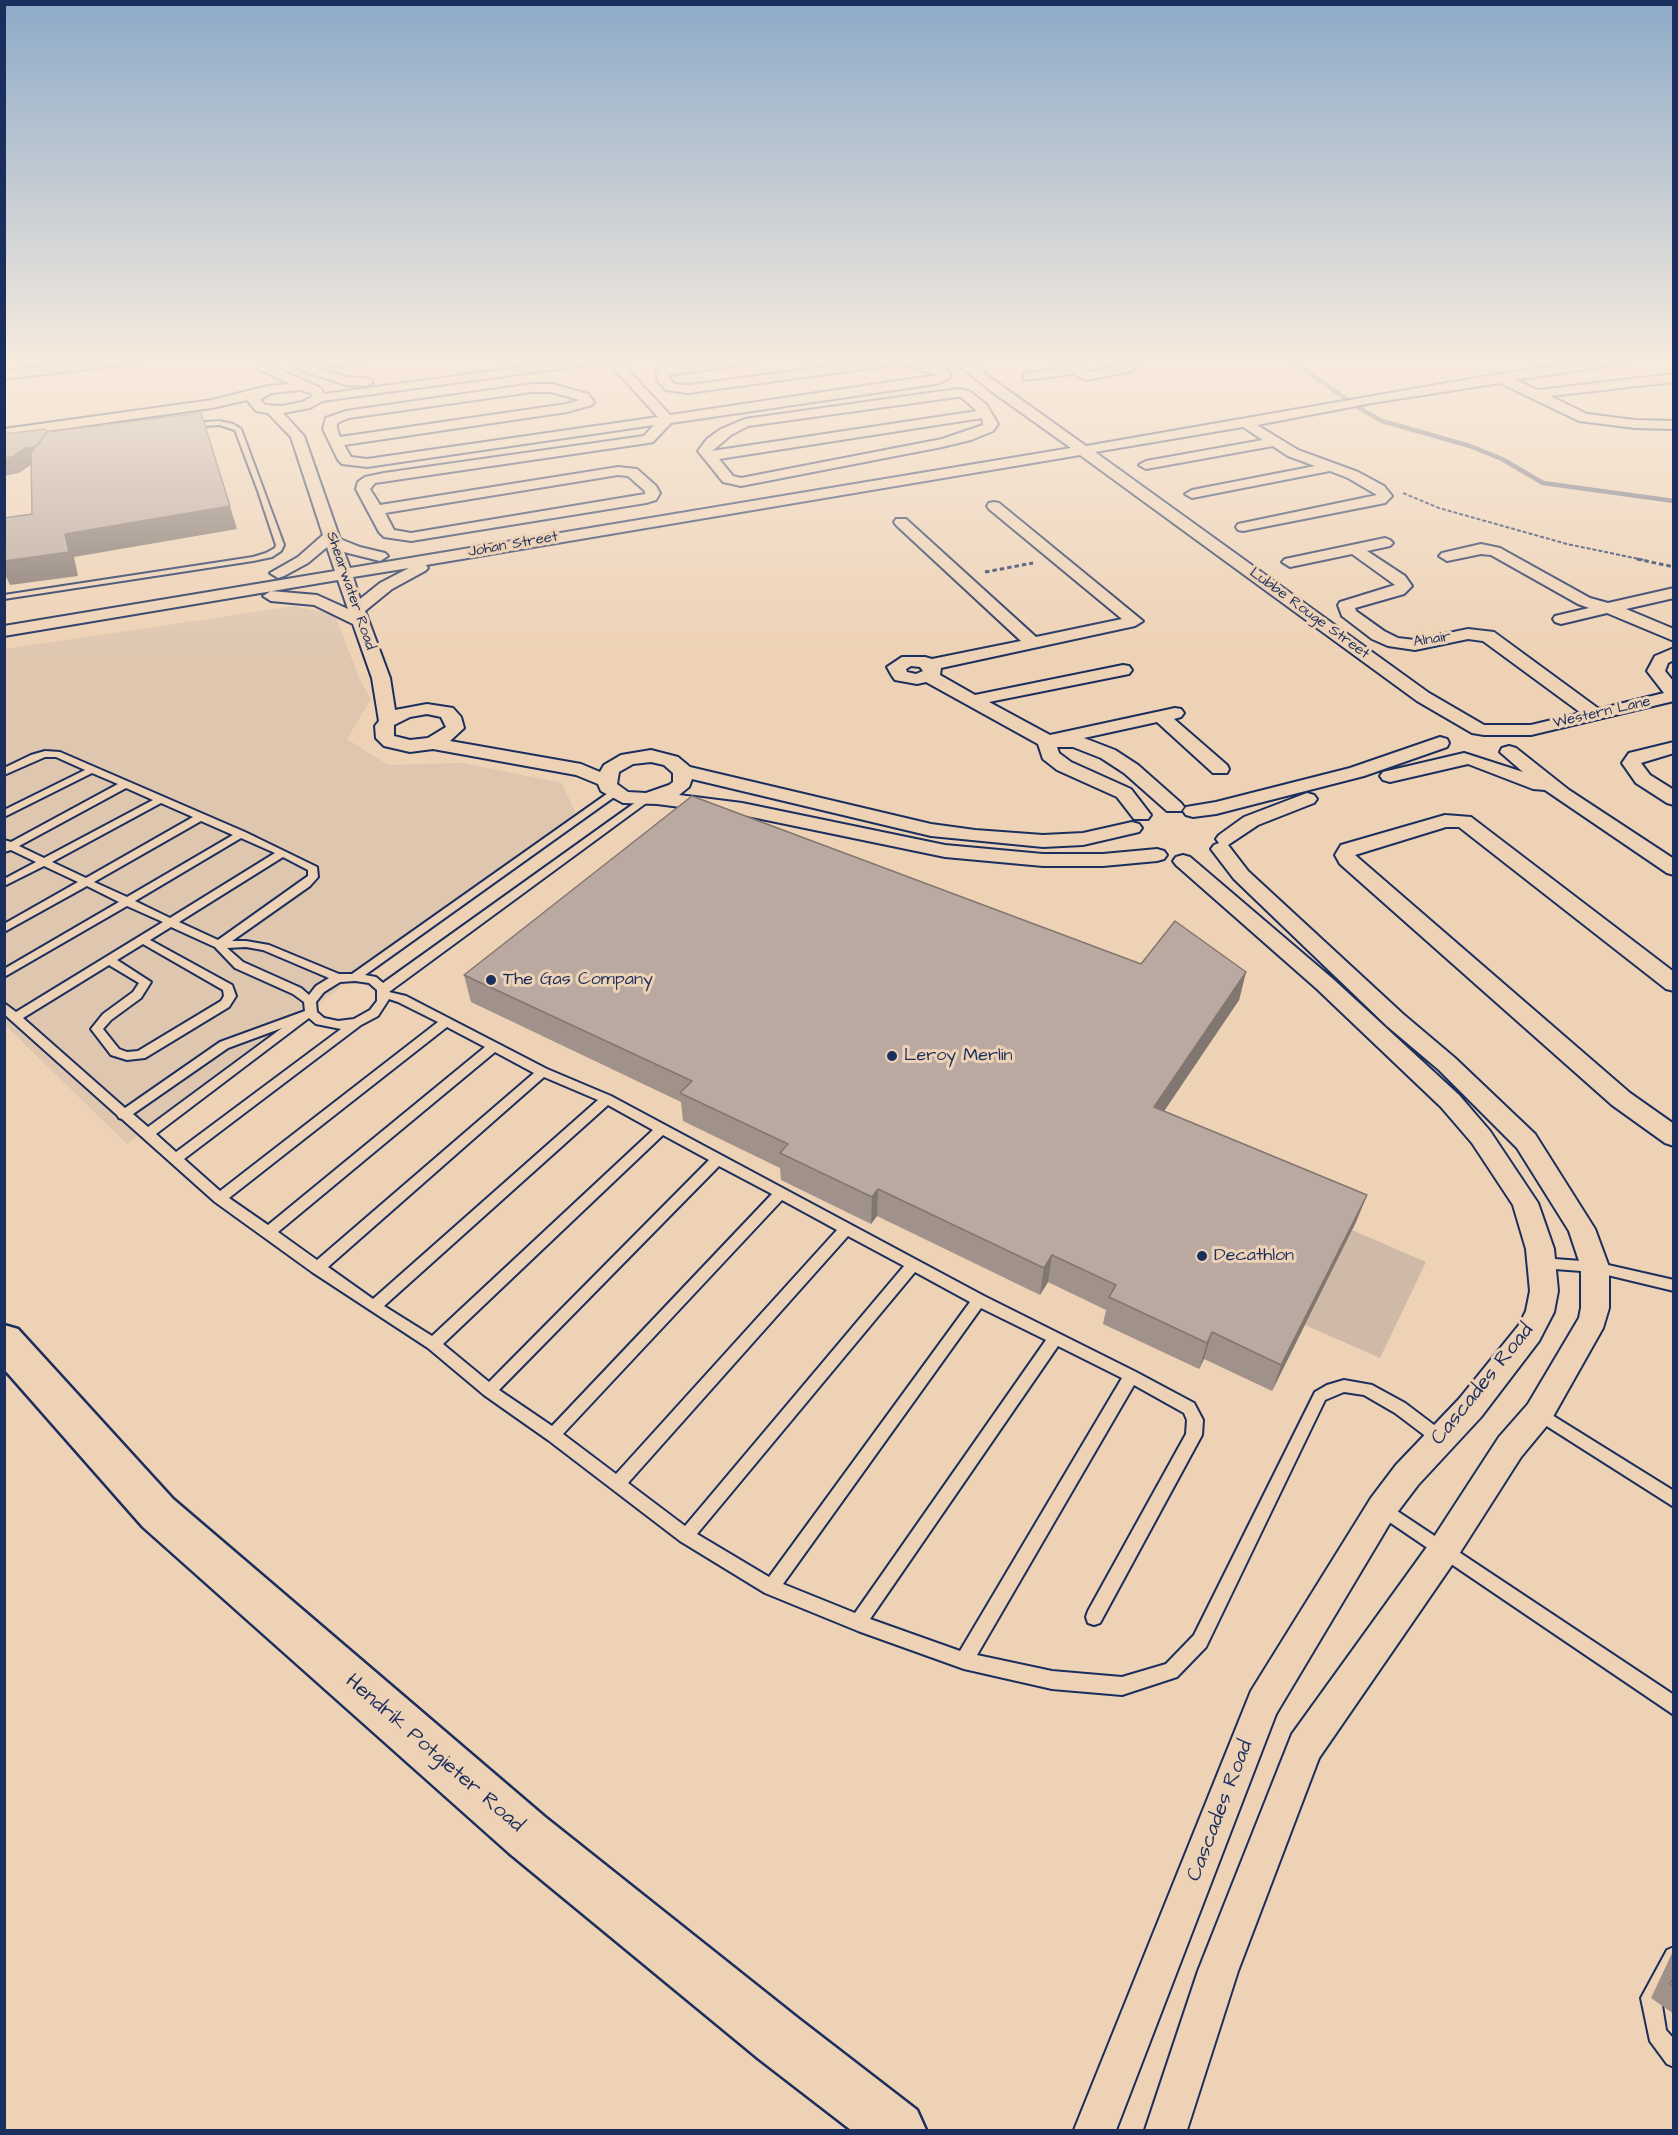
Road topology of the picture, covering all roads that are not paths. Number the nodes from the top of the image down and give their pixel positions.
1 (249, 459) edge
2 (312, 459) edge
3 (346, 459) edge
4 (397, 459) edge
5 (515, 459) edge
6 (709, 459) edge
7 (861, 459) edge
8 (969, 459) edge
9 (991, 459) edge
10 (1071, 459) edge
11 (1093, 459) edge
12 (1097, 459) edge
13 (1182, 459) edge
14 (1308, 459) edge
15 (1146, 465) dead end
16 (1331, 467) junction
17 (1104, 471) junction
18 (1192, 494) dead end
19 (994, 507) dead end
20 (376, 510) junction
21 (902, 522) dead end
22 (1243, 527) dead end
23 (1194, 531) junction
24 (332, 539) junction
25 (1385, 543) dead end
26 (1354, 549) junction
27 (380, 556) junction
28 (1447, 556) dead end
29 (443, 557) junction
30 (1290, 562) dead end
31 (342, 568) junction
32 (278, 573) junction
33 (1674, 593) edge
34 (227, 594) junction
35 (4, 597) edge
36 (1606, 608) junction
37 (358, 615) junction
38 (1561, 619) dead end
39 (4, 620) edge
40 (4, 631) edge
41 (1674, 636) edge
42 (1032, 643) junction
43 (1674, 652) edge
44 (1123, 670) dead end
45 (381, 678) junction
46 (1423, 697) junction
47 (1670, 699) edge
48 (970, 701) junction
49 (427, 708) junction
50 (1596, 715) junction
51 (388, 721) junction
52 (455, 728) junction
53 (1481, 729) junction
54 (1531, 730) junction
55 (1443, 737) junction
56 (1047, 741) junction
57 (433, 743) junction
58 (1674, 747) edge
59 (1509, 749) junction
60 (1470, 761) junction
61 (618, 764) junction
62 (1220, 769) dead end
63 (91, 770) junction
64 (683, 771) junction
65 (4, 772) edge
66 (126, 784) junction
67 (610, 787) junction
68 (1562, 794) junction
69 (652, 799) junction
70 (1674, 799) edge
71 (160, 800) junction
72 (1183, 809) junction
73 (4, 814) edge
74 (201, 817) junction
75 (1136, 822) junction
76 (241, 834) junction
77 (1223, 844) junction
78 (7, 847) edge
79 (284, 853) junction
80 (1157, 855) junction
81 (1183, 861) junction
82 (43, 863) junction
83 (1674, 869) edge
84 (4, 883) edge
85 (87, 883) junction
86 (127, 902) junction
87 (172, 922) junction
88 (4, 929) edge
89 (143, 940) junction
90 (219, 945) junction
91 (110, 961) junction
92 (4, 974) edge
93 (356, 977) junction
94 (338, 978) junction
95 (1674, 984) edge
96 (384, 992) junction
97 (4, 1007) edge
98 (310, 1007) junction
99 (15, 1018) junction
100 (357, 1022) junction
101 (446, 1022) junction
102 (493, 1047) junction
103 (543, 1072) junction
104 (607, 1100) junction
105 (123, 1115) junction
106 (663, 1128) junction
107 (146, 1135) junction
108 (1674, 1137) edge
109 (176, 1159) junction
110 (718, 1159) junction
111 (781, 1193) junction
112 (219, 1198) junction
113 (847, 1228) junction
114 (267, 1233) junction
115 (1541, 1263) junction
116 (913, 1264) junction
117 (1595, 1267) junction
118 (317, 1268) junction
119 (1674, 1286) edge
120 (979, 1300) junction
121 (374, 1307) junction
122 (1056, 1338) junction
123 (4, 1341) edge
124 (433, 1344) junction
125 (1131, 1376) junction
126 (489, 1391) junction
127 (1539, 1413) junction
128 (553, 1435) junction
129 (1441, 1439) junction
130 (617, 1484) junction
131 (1674, 1500) edge
132 (1382, 1508) junction
133 (686, 1536) junction
134 (1443, 1551) junction
135 (771, 1587) junction
136 (1094, 1617) dead end
137 (858, 1623) junction
138 (964, 1661) junction
139 (1674, 1706) edge
140 (1674, 1957) edge
141 (1674, 2057) edge
142 (897, 2130) edge
143 (1095, 2130) edge
144 (1166, 2130) edge

1 - 35 lane
2 - 24 street, Shearwater Road
3 - 4 street
5 - 20 street
6 - 7 street
8 - 27 street, Johan Street
9 - 29 street, Johan Street
10 - 17 street, Johan Street
11 - 17 street, Lubbe Rouge Street
12 - 23 street, Lubbe Rouge Street
13 - 15 street
14 - 16 street
16 - 18 street
16 - 22 street
17 - 23 street, Lubbe Rouge Street
19 - 42 street
20 - 20 street
21 - 42 street
23 - 46 street, Lubbe Rouge Street
24 - 27 street
24 - 31 street, Shearwater Road
24 - 32 street
25 - 26 street
26 - 30 street
26 - 50 street, Alnair
27 - 31 street, Johan Street
28 - 36 street
29 - 31 street, Johan Street
29 - 37 street
31 - 32 street, Johan Street
31 - 34 street, Johan Street
31 - 37 street, Shearwater Road
32 - 39 street, Johan Street
33 - 36 street
34 - 37 street
34 - 40 street, Johan Street
36 - 38 street
36 - 41 street
37 - 45 street, Shearwater Road
42 - 48 street
43 - 47 street
44 - 48 street
45 - 49 street
45 - 51 street, Shearwater Road
46 - 53 street, Lubbe Rouge Street
46 - 55 street, Lubbe Rouge Street
47 - 50 street, Western Lane
48 - 56 street
49 - 51 street
49 - 52 street
50 - 54 street, Western Lane
51 - 57 street, Shearwater Road
52 - 57 street
52 - 61 street
53 - 54 street, Western Lane
53 - 55 street, Western Lane
53 - 59 street, Lubbe Rouge Street
54 - 59 street, Western Lane
55 - 60 street, Lubbe Rouge Street
55 - 72 street, Western Lane
56 - 62 street
56 - 72 street
56 - 75 street
57 - 67 street
58 - 70 street
59 - 60 street, Western Lane
59 - 68 street
60 - 68 street
60 - 77 street, Western Lane
61 - 64 street, Western Lane
61 - 67 street
63 - 65 lane
63 - 66 lane
63 - 73 lane
64 - 69 street
64 - 75 street, Western Lane
66 - 71 lane
66 - 78 lane
67 - 69 street
67 - 93 lane
68 - 83 street
69 - 80 street
69 - 96 lane
71 - 74 lane
71 - 82 lane
72 - 75 street, Western Lane
72 - 77 street
74 - 76 lane
74 - 85 lane
75 - 80 street
76 - 79 lane
76 - 86 lane
77 - 81 street, Western Lane
77 - 117 street
78 - 82 lane
79 - 87 lane
79 - 90 lane
80 - 81 street
81 - 115 street, Cascades Road
82 - 84 lane
82 - 85 lane
85 - 86 lane
85 - 88 lane
86 - 87 lane
86 - 92 lane
87 - 89 lane
87 - 90 lane
89 - 91 lane
89 - 91 lane
90 - 94 lane
90 - 98 lane
91 - 99 lane
93 - 94 lane
93 - 96 lane
94 - 98 lane
95 - 108 street
96 - 100 lane
96 - 101 lane
97 - 99 lane
98 - 100 lane
98 - 105 lane
98 - 107 lane
99 - 105 lane
100 - 109 lane
101 - 102 lane
101 - 112 lane
102 - 103 lane
102 - 114 lane
103 - 104 lane
103 - 118 lane
104 - 106 lane
104 - 121 lane
105 - 107 lane
106 - 110 lane
106 - 124 lane
107 - 109 lane
109 - 112 lane
110 - 111 lane
110 - 126 lane
111 - 113 lane
111 - 128 lane
112 - 114 lane
113 - 116 lane
113 - 130 lane
114 - 118 lane
115 - 117 lane
115 - 129 street, Cascades Road
116 - 120 lane
116 - 133 lane
117 - 119 lane
117 - 127 street
118 - 121 lane
120 - 122 lane
120 - 135 lane
121 - 124 lane
122 - 125 lane
122 - 137 lane
123 - 142 main road, Hendrik Potgieter Road
124 - 126 lane
125 - 136 lane
125 - 138 lane
126 - 128 lane
127 - 131 lane
127 - 134 street
128 - 130 lane
129 - 132 street, Cascades Road
129 - 138 lane
130 - 133 lane
132 - 134 lane
132 - 143 street, Cascades Road
133 - 135 lane
134 - 139 lane
134 - 144 street
135 - 137 lane
137 - 138 lane
140 - 141 lane

